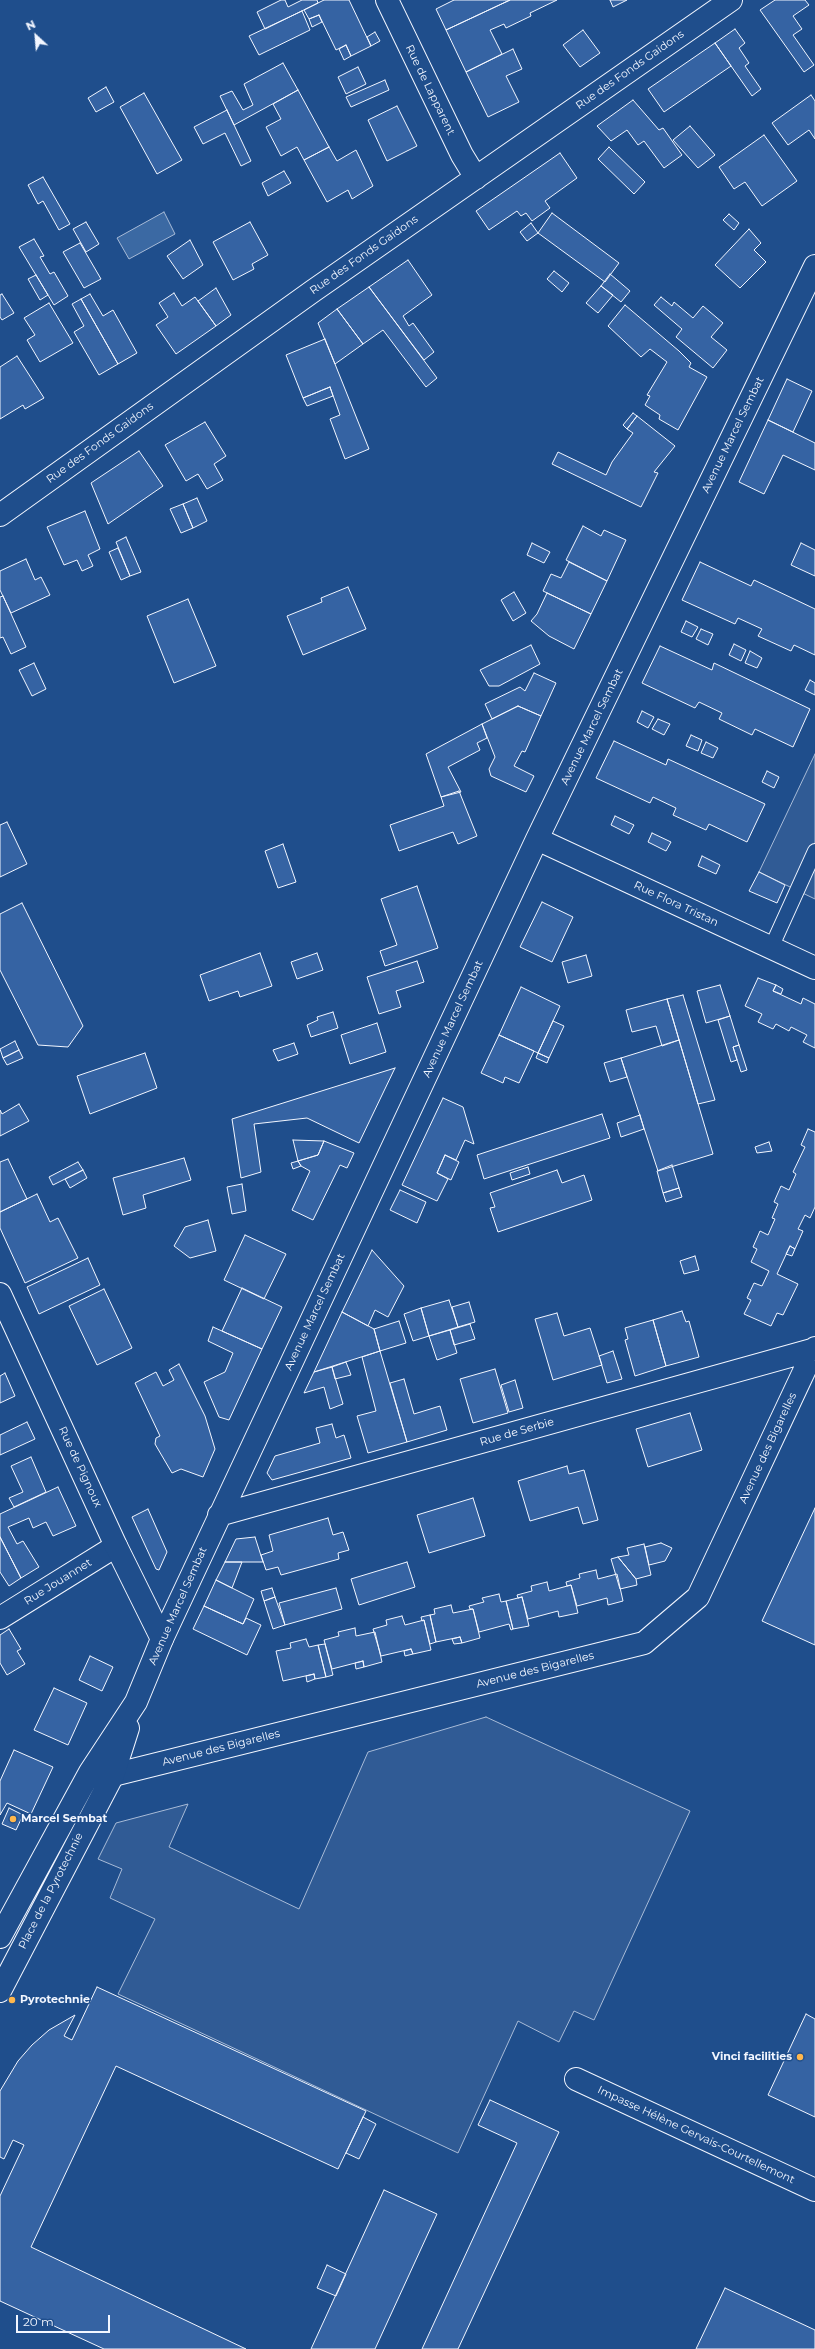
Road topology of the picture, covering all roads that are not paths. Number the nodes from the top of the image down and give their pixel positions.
1 (387, 0) edge
2 (731, 0) edge
3 (476, 178) junction
4 (815, 266) edge
5 (0, 515) edge
6 (537, 839) junction
7 (815, 851) edge
8 (771, 948) junction
9 (815, 968) edge
10 (0, 1294) edge
11 (815, 1348) edge
12 (219, 1515) junction
13 (116, 1546) junction
14 (0, 1618) edge
15 (162, 1639) junction
16 (136, 1702) junction
17 (90, 1772) junction
18 (113, 1774) junction
19 (0, 1937) edge
20 (0, 1991) edge
21 (576, 2079) dead end
22 (815, 2190) edge

1 - 3 street, Rue de Lapparent
2 - 3 street, Rue des Fonds Gaidons
3 - 5 street, Rue des Fonds Gaidons
4 - 6 street, Avenue Marcel Sembat
6 - 8 street, Rue Flora Tristan
6 - 12 street, Avenue Marcel Sembat
7 - 8 lane
8 - 9 street, Rue Flora Tristan
10 - 13 street, Rue de Pignoux
11 - 12 street, Rue de Serbie
11 - 18 street, Avenue des Bigarelles
12 - 15 street, Avenue Marcel Sembat
13 - 14 street, Rue Jouannet
13 - 15 street, Rue de Pignoux
15 - 16 street, Avenue Marcel Sembat
16 - 17 street, Avenue Marcel Sembat
16 - 18 street, Place de la Pyrotechnie
17 - 18 street, Avenue des Bigarelles
17 - 19 street, Place de la Pyrotechnie
18 - 20 street, Place de la Pyrotechnie
21 - 22 street, Impasse Hélène Gervais-Courtellemont

